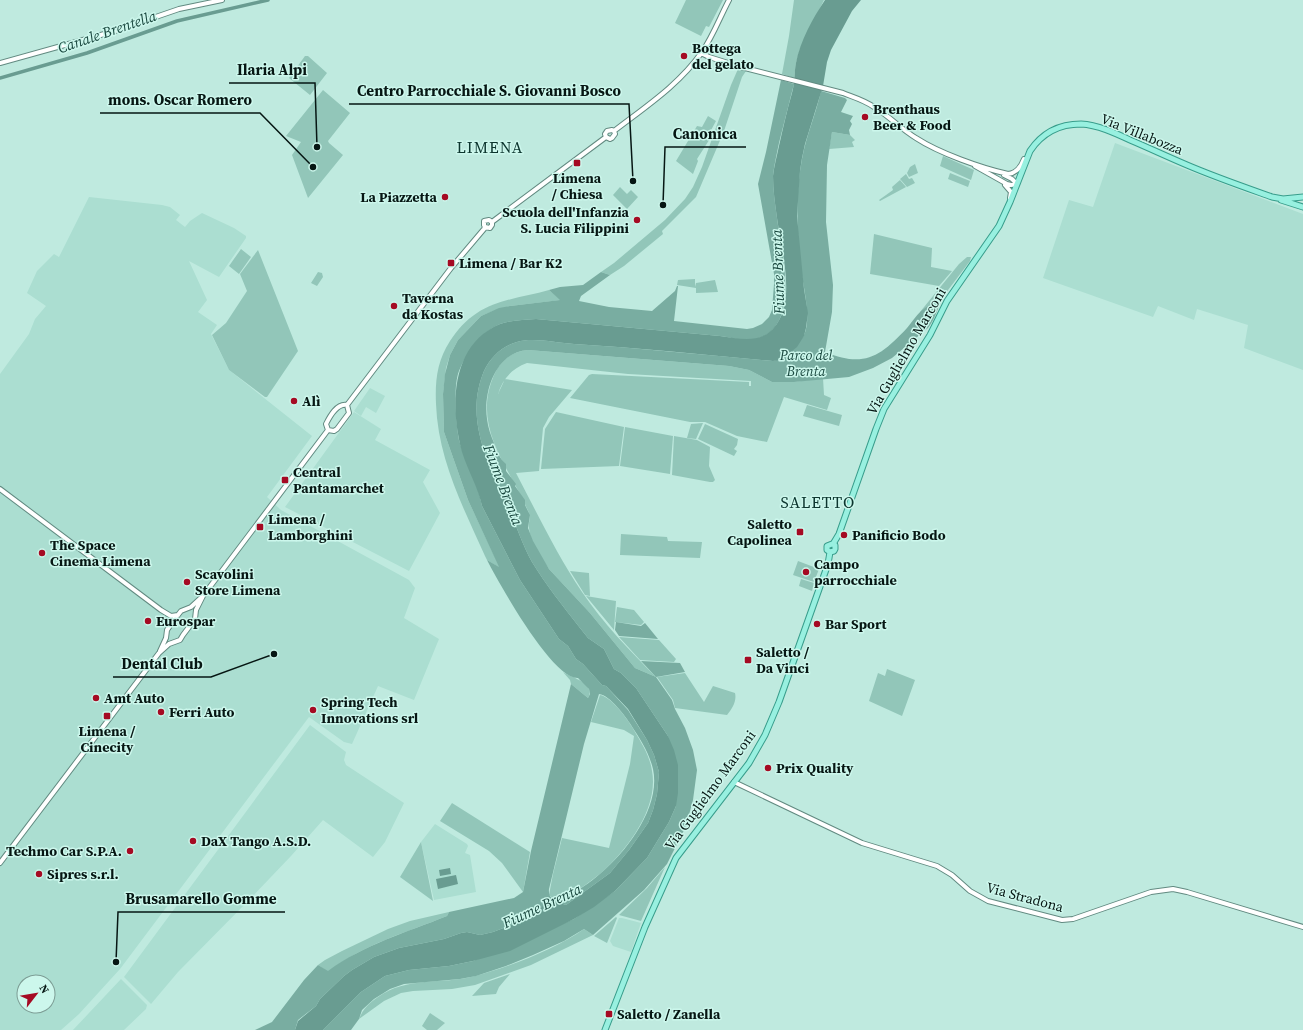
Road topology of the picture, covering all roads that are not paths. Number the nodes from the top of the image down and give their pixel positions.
1 (222, 0) edge
2 (729, 0) edge
3 (701, 53) junction
4 (0, 64) edge
5 (1035, 144) junction
6 (968, 162) junction
7 (996, 171) junction
8 (1000, 181) junction
9 (1017, 184) junction
10 (1272, 197) junction
11 (1303, 197) edge
12 (1303, 207) edge
13 (1005, 215) junction
14 (959, 282) joint
15 (348, 405) junction
16 (328, 430) junction
17 (0, 489) edge
18 (203, 596) junction
19 (188, 608) junction
20 (162, 610) junction
21 (195, 614) junction
22 (178, 615) junction
23 (169, 626) junction
24 (166, 638) junction
25 (172, 642) junction
26 (159, 653) junction
27 (734, 782) junction
28 (0, 863) edge
29 (1303, 927) edge
30 (605, 1030) edge

1 - 4 street
2 - 3 street
3 - 6 street
3 - 15 street
5 - 7 street
5 - 9 main road, Via Villabozza
5 - 10 main road, Via Villabozza
6 - 7 street
6 - 8 street
7 - 9 street
8 - 9 street
8 - 13 street
9 - 13 main road, Via Villabozza
10 - 11 main road, Via Villabozza
10 - 12 main road
13 - 14 main road, Via Villabozza
14 - 27 main road, Via Guglielmo Marconi
15 - 16 street
15 - 16 street
16 - 18 street
17 - 20 street
18 - 19 street
18 - 21 street
19 - 21 street
19 - 22 street
20 - 22 street
20 - 23 street
21 - 25 street
22 - 23 street
23 - 24 street
24 - 25 street
24 - 26 street
25 - 26 street
26 - 28 street
27 - 29 street, Via Stradona
27 - 30 main road, Via Guglielmo Marconi

